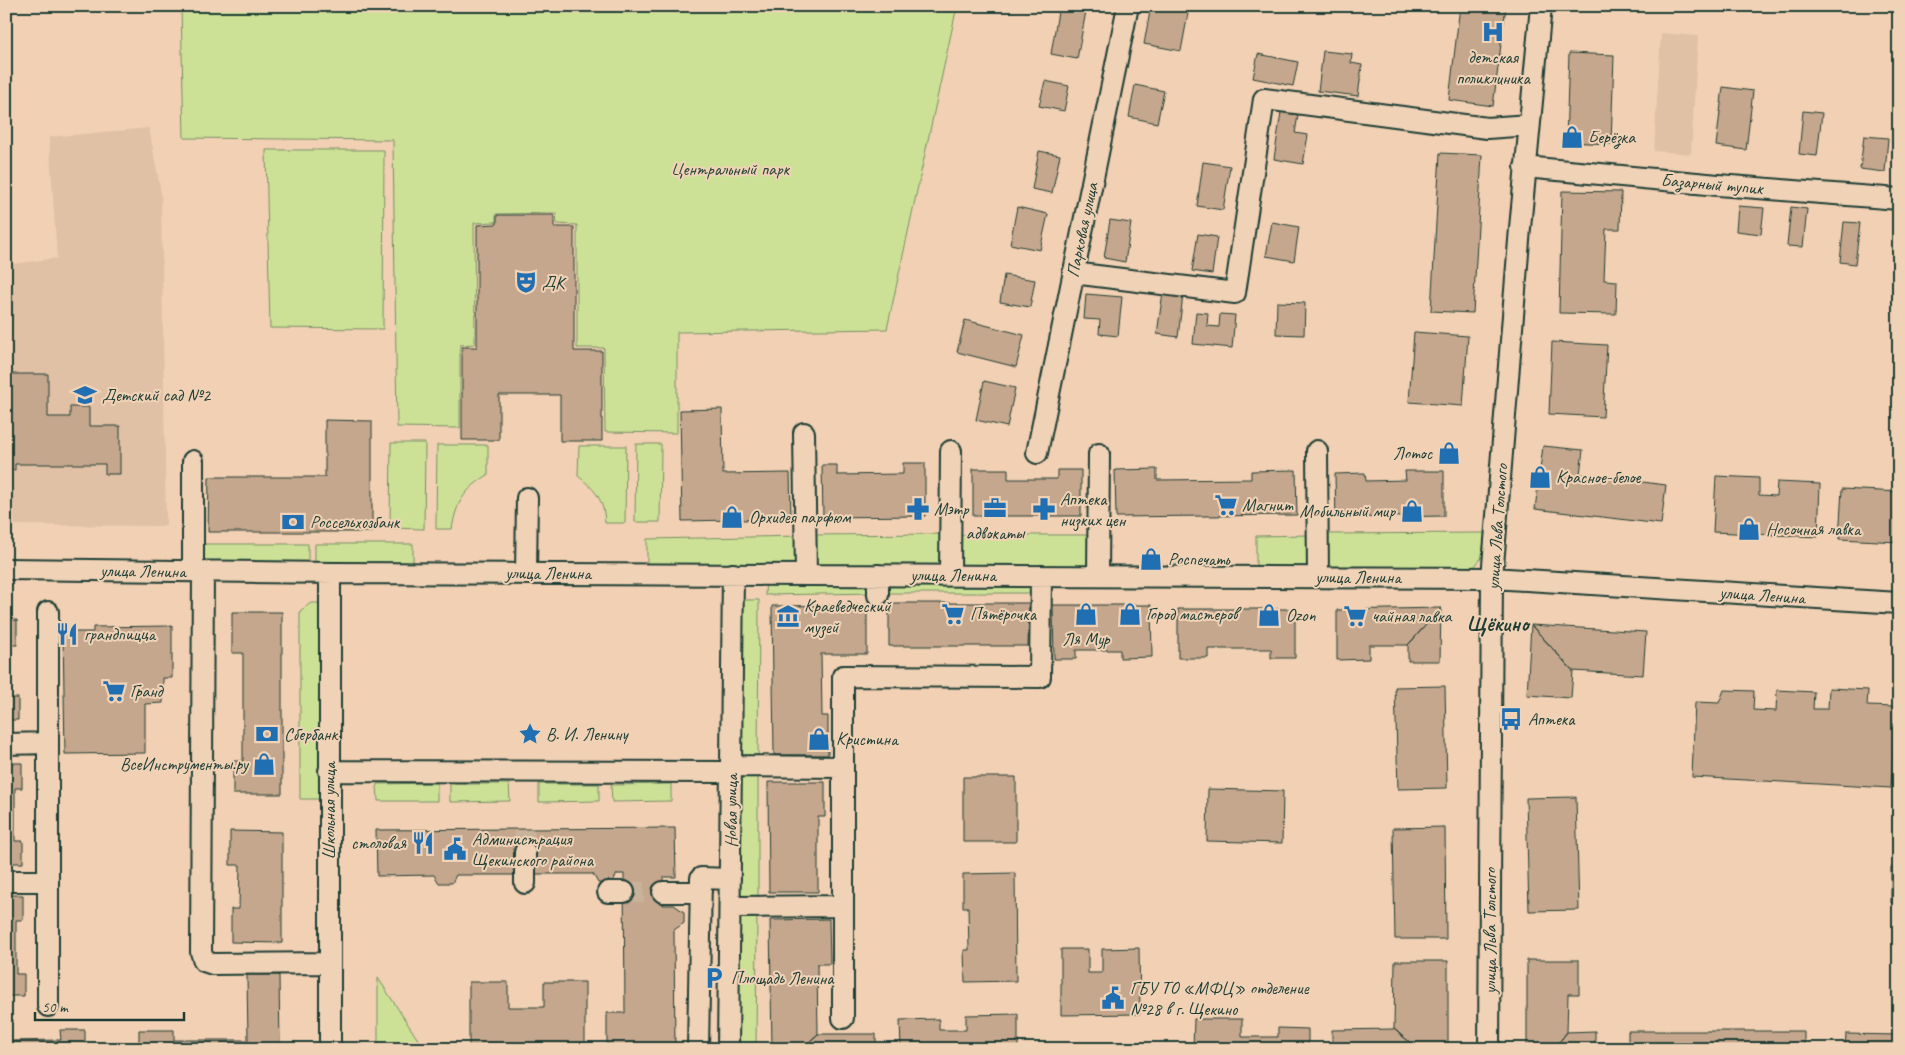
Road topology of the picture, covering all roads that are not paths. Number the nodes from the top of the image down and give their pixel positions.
1 (1128, 6) edge
2 (1540, 6) edge
3 (1529, 125) junction
4 (1525, 167) junction
5 (1899, 199) edge
6 (1073, 274) junction
7 (804, 433) dead end
8 (951, 451) dead end
9 (1317, 451) dead end
10 (1037, 453) dead end
11 (1099, 454) dead end
12 (192, 461) dead end
13 (527, 498) dead end
14 (6, 569) edge
15 (198, 571) junction
16 (330, 573) junction
17 (526, 573) junction
18 (733, 574) junction
19 (806, 574) junction
20 (878, 575) junction
21 (950, 575) junction
22 (1041, 576) junction
23 (1098, 576) junction
24 (1318, 577) junction
25 (1492, 578) junction
26 (878, 595) dead end
27 (1899, 603) edge
28 (48, 612) dead end
29 (6, 744) edge
30 (48, 744) junction
31 (843, 767) junction
32 (731, 769) junction
33 (329, 771) junction
34 (525, 852) tunnel mouth
35 (730, 879) junction
36 (6, 881) edge
37 (48, 881) junction
38 (526, 882) dead end
39 (663, 892) tunnel mouth
40 (700, 892) junction
41 (843, 906) junction
42 (730, 907) junction
43 (329, 963) junction
44 (48, 1006) dead end
45 (844, 1018) dead end
46 (330, 1049) edge
47 (698, 1049) edge
48 (728, 1049) edge
49 (1489, 1049) edge

1 - 6 street, Парковая улица
2 - 3 street, улица Льва Толстого
3 - 4 street, улица Льва Толстого
3 - 6 street
4 - 5 street, Базарный тупик
4 - 25 street, улица Льва Толстого
6 - 10 street, Парковая улица
7 - 19 street
8 - 21 street
9 - 24 street
11 - 23 street
12 - 15 street
13 - 17 street
14 - 15 street, улица Ленина
15 - 16 street, улица Ленина
15 - 43 street
16 - 17 street, улица Ленина
16 - 33 street, Школьная улица
17 - 18 street, улица Ленина
18 - 19 street, улица Ленина
18 - 32 street, Новая улица
19 - 20 street, улица Ленина
20 - 21 street, улица Ленина
20 - 26 street
21 - 22 street, улица Ленина
22 - 23 street, улица Ленина
22 - 31 street
23 - 24 street, улица Ленина
24 - 25 street, улица Ленина
25 - 27 street, улица Ленина
25 - 49 street, улица Льва Толстого
28 - 30 street
29 - 30 street
30 - 37 street
31 - 32 street
31 - 41 street
32 - 33 street
32 - 35 street, Новая улица
33 - 43 street, Школьная улица
34 - 38 street
35 - 40 street
35 - 42 street, Новая улица
36 - 37 street
37 - 44 street
39 - 40 street
40 - 47 street
41 - 42 street
41 - 45 street
42 - 48 street, Новая улица
43 - 46 street, Школьная улица

